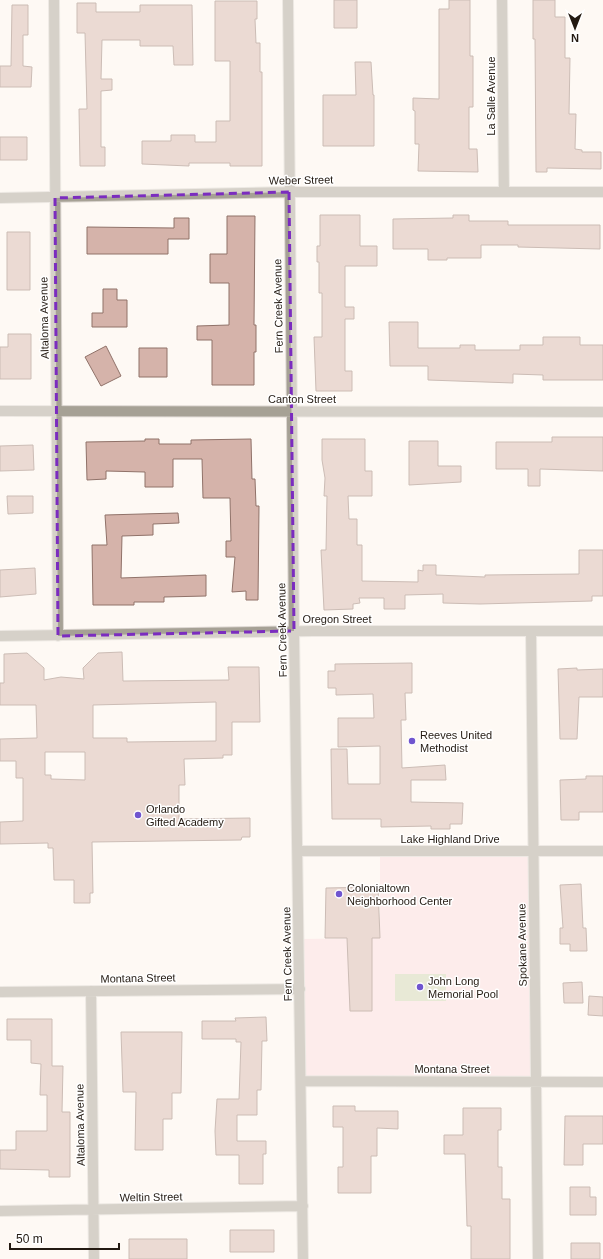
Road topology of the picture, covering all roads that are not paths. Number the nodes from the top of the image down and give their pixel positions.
1 (54, 0) edge
2 (288, 0) edge
3 (502, 0) edge
4 (289, 192) junction
5 (504, 192) junction
6 (603, 192) edge
7 (0, 198) edge
8 (54, 198) junction
9 (56, 410) junction
10 (0, 411) edge
11 (291, 411) junction
12 (603, 412) edge
13 (294, 631) junction
14 (531, 631) junction
15 (603, 631) edge
16 (0, 636) edge
17 (58, 636) junction
18 (298, 851) junction
19 (533, 851) junction
20 (603, 851) edge
21 (300, 989) junction
22 (91, 991) junction
23 (0, 992) edge
24 (301, 1081) junction
25 (536, 1082) junction
26 (603, 1082) edge
27 (303, 1206) junction
28 (93, 1209) junction
29 (0, 1211) edge
30 (94, 1259) edge
31 (303, 1259) edge
32 (538, 1259) edge

1 - 8 street, Altaloma Avenue
2 - 4 street, Fern Creek Avenue
3 - 5 street, La Salle Avenue
4 - 5 street, Weber Street
4 - 8 street, Weber Street
4 - 11 street, Fern Creek Avenue
5 - 6 street, Weber Street
7 - 8 street, Weber Street
8 - 9 street, Altaloma Avenue
9 - 10 street, Canton Street
9 - 11 street, Canton Street
9 - 17 street, Altaloma Avenue
11 - 12 street, Canton Street
11 - 13 street, Fern Creek Avenue
13 - 14 street, Oregon Street
13 - 17 street, Oregon Street
13 - 18 street, Fern Creek Avenue
14 - 15 street, Oregon Street
14 - 19 street, Spokane Avenue
16 - 17 street, Oregon Street
18 - 19 street, Lake Highland Drive
18 - 21 street, Fern Creek Avenue
19 - 20 street, Lake Highland Drive
19 - 25 street, Spokane Avenue
21 - 22 street, Montana Street
21 - 24 street, Fern Creek Avenue
22 - 23 street, Montana Street
22 - 28 street, Altaloma Avenue
24 - 25 street, Montana Street
24 - 27 street, Fern Creek Avenue
25 - 26 street, Montana Street
25 - 32 street, Spokane Avenue
27 - 28 street, Weltin Street
27 - 31 street, Fern Creek Avenue
28 - 29 street, Weltin Street
28 - 30 street, Altaloma Avenue

